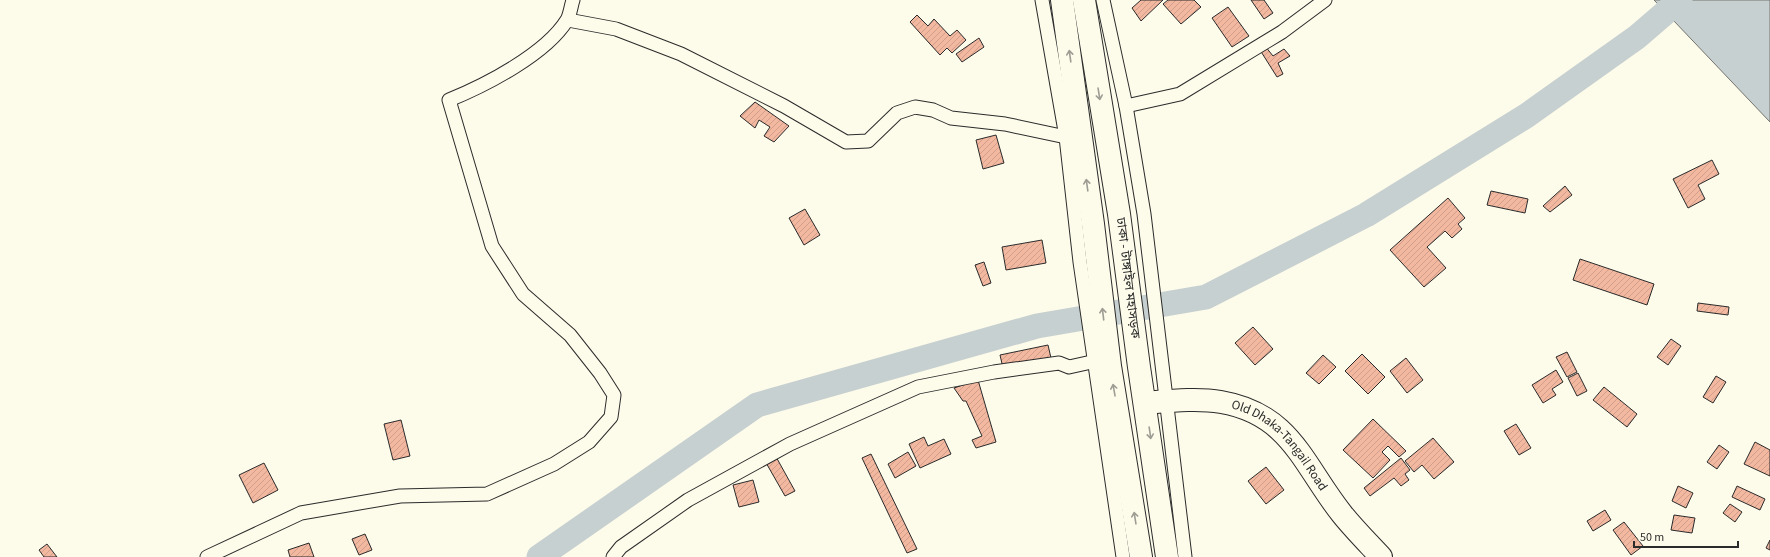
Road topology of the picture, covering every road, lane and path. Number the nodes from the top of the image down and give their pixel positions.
1 (573, 0) edge
2 (1042, 0) edge
3 (1062, 0) edge
4 (1084, 0) edge
5 (1104, 0) edge
6 (1325, 0) edge
7 (568, 20) junction
8 (1126, 106) junction
9 (1066, 137) junction
10 (1103, 364) junction
11 (1167, 402) junction
12 (1145, 403) junction
13 (207, 557) edge
14 (613, 557) edge
15 (1123, 557) edge
16 (1141, 557) edge
17 (1167, 557) edge
18 (1185, 557) edge
19 (1381, 557) edge

1 - 7 street
2 - 9 street
10 -> 3 highway
4 -> 12 highway, ঢাকা - টাঙ্গাইল মহাসড়ক
5 - 8 street
6 - 8 street
7 - 9 street
7 - 13 street
8 - 11 street
9 - 10 street
10 - 14 street
10 - 15 street
16 -> 10 highway
11 - 12 highway, Old Dhaka-Tangail Road
11 - 18 street
11 - 19 highway, Old Dhaka-Tangail Road
12 -> 17 highway, ঢাকা - টাঙ্গাইল মহাসড়ক

